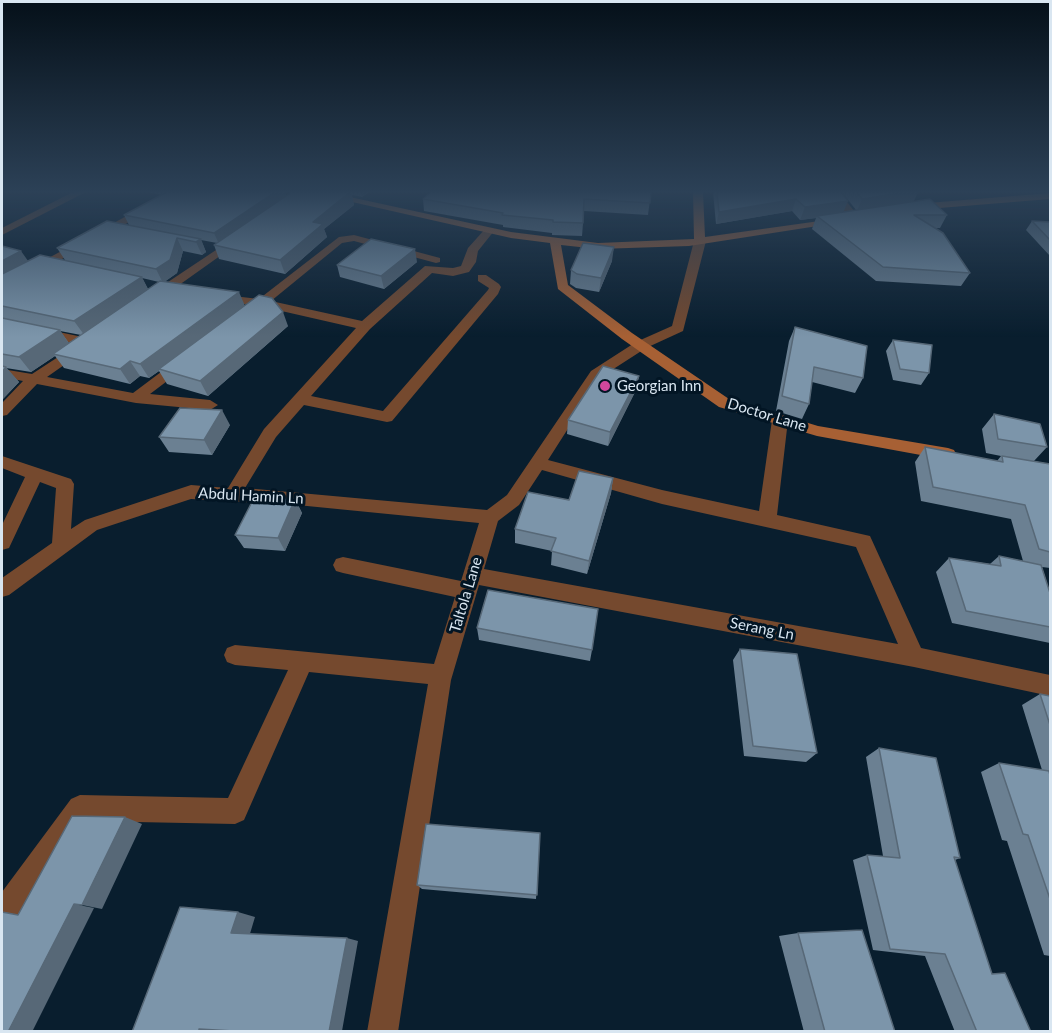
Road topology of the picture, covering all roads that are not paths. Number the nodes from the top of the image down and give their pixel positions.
1 (86, 240) edge
2 (232, 240) edge
3 (339, 240) edge
4 (362, 240) edge
5 (481, 240) edge
6 (550, 240) edge
7 (705, 240) edge
8 (555, 241) junction
9 (700, 241) junction
10 (23, 259) edge
11 (436, 260) dead end
12 (44, 264) junction
13 (67, 268) edge
14 (482, 278) dead end
15 (144, 284) edge
16 (2, 288) edge
17 (166, 289) junction
18 (188, 292) edge
19 (209, 295) edge
20 (262, 303) junction
21 (139, 306) edge
22 (244, 316) edge
23 (2, 324) edge
24 (366, 326) junction
25 (641, 345) junction
26 (190, 357) edge
27 (2, 373) edge
28 (33, 380) junction
29 (136, 398) junction
30 (300, 399) junction
31 (210, 405) dead end
32 (2, 411) edge
33 (780, 420) junction
34 (967, 458) edge
35 (2, 462) edge
36 (538, 463) junction
37 (35, 474) junction
38 (233, 494) junction
39 (490, 517) junction
40 (767, 520) junction
41 (2, 543) edge
42 (61, 547) junction
43 (344, 565) dead end
44 (470, 583) junction
45 (2, 589) edge
46 (235, 655) dead end
47 (914, 657) junction
48 (302, 663) junction
49 (441, 675) junction
50 (1050, 686) edge
51 (2, 914) edge
52 (382, 1032) edge

1 - 12 street
2 - 17 street
3 - 20 street
4 - 11 street
5 - 24 street
6 - 8 main road
7 - 9 main road
8 - 9 main road
8 - 25 main road, Doctor Lane
9 - 25 street
10 - 12 street
12 - 13 street
12 - 16 street
14 - 30 street
15 - 17 street
17 - 18 street
17 - 21 street
19 - 20 street
20 - 22 street
20 - 24 street
23 - 28 street
24 - 30 street
25 - 33 main road, Doctor Lane
25 - 36 street
26 - 29 street
27 - 28 street
28 - 29 street
28 - 32 street
29 - 31 street
30 - 38 street
33 - 34 main road, Doctor Lane
33 - 40 street
35 - 37 street
36 - 39 street
36 - 40 street
37 - 41 street
37 - 42 street
38 - 39 street, Abdul Hamin Ln
38 - 42 street, Abdul Hamin Ln
39 - 44 street, Taltola Lane
40 - 47 street
42 - 45 street, Abdul Hamin Ln
43 - 44 street, Serang Ln
44 - 47 street, Serang Ln
44 - 49 street, Taltola Lane
46 - 48 street
47 - 50 street, Serang Ln
48 - 49 street
48 - 51 street
49 - 52 street, Taltola Lane

